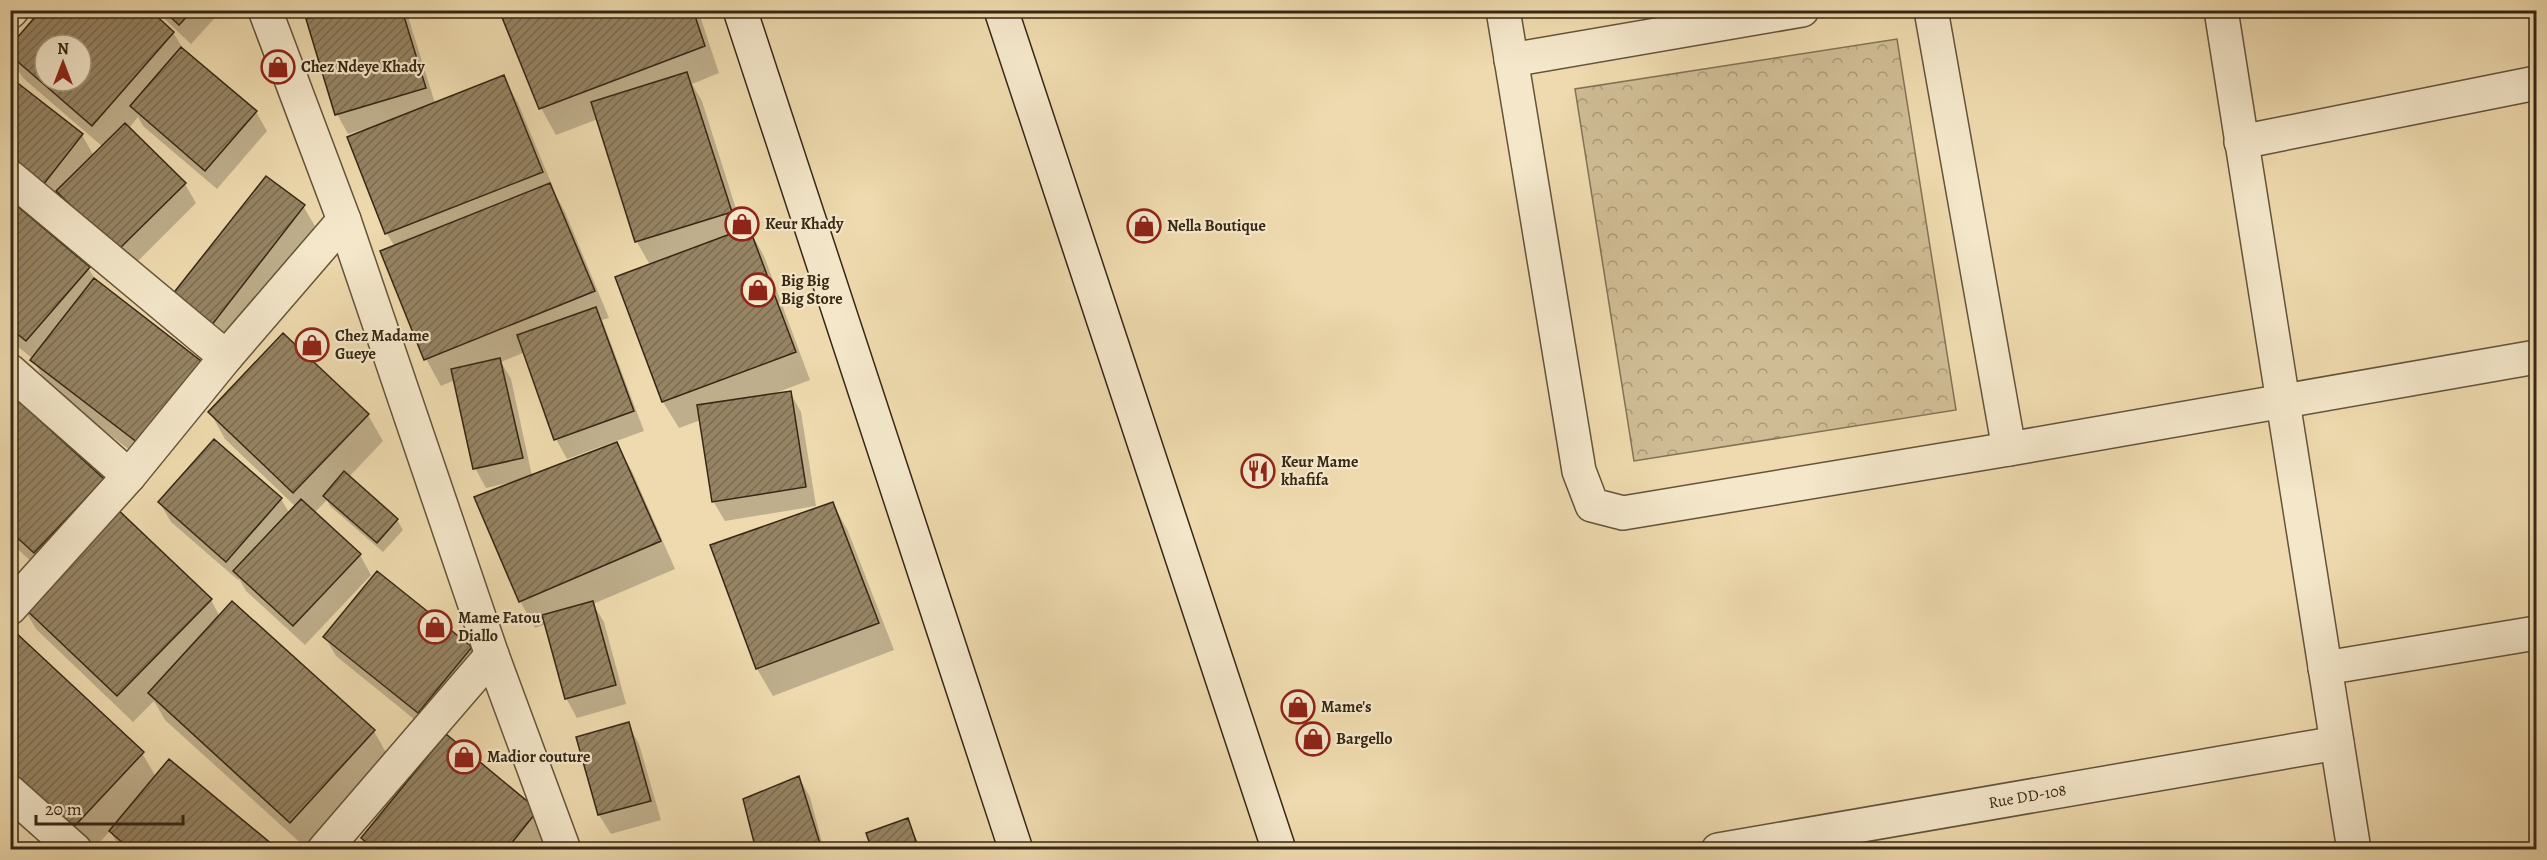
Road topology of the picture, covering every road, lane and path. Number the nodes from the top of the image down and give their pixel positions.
1 (265, 10) edge
2 (740, 10) edge
3 (1001, 10) edge
4 (1503, 10) edge
5 (1802, 10) edge
6 (1931, 10) edge
7 (2221, 10) edge
8 (1511, 60) junction
9 (2536, 83) edge
10 (2241, 142) junction
11 (10, 177) edge
12 (344, 220) junction
13 (226, 357) junction
14 (2536, 357) edge
15 (10, 371) edge
16 (2283, 401) junction
17 (2009, 449) junction
18 (129, 476) junction
19 (17, 586) edge
20 (2536, 633) edge
21 (492, 655) junction
22 (2325, 668) junction
23 (2337, 743) junction
24 (10, 792) edge
25 (75, 849) edge
26 (324, 849) edge
27 (564, 849) edge
28 (1016, 849) edge
29 (1279, 849) edge
30 (1718, 849) edge
31 (2354, 849) edge

1 - 12 street
2 - 28 street
3 - 29 street
4 - 8 street
5 - 8 street
6 - 17 street
7 - 10 street
8 - 17 street
9 - 10 street
10 - 16 street
11 - 13 street
12 - 13 street
12 - 21 street
13 - 18 street
14 - 16 street
15 - 18 street
16 - 17 street
16 - 22 street
18 - 19 street
20 - 22 street
21 - 26 street
21 - 27 street
22 - 23 street
23 - 30 street, Rue DD-108
23 - 31 street
24 - 25 street

